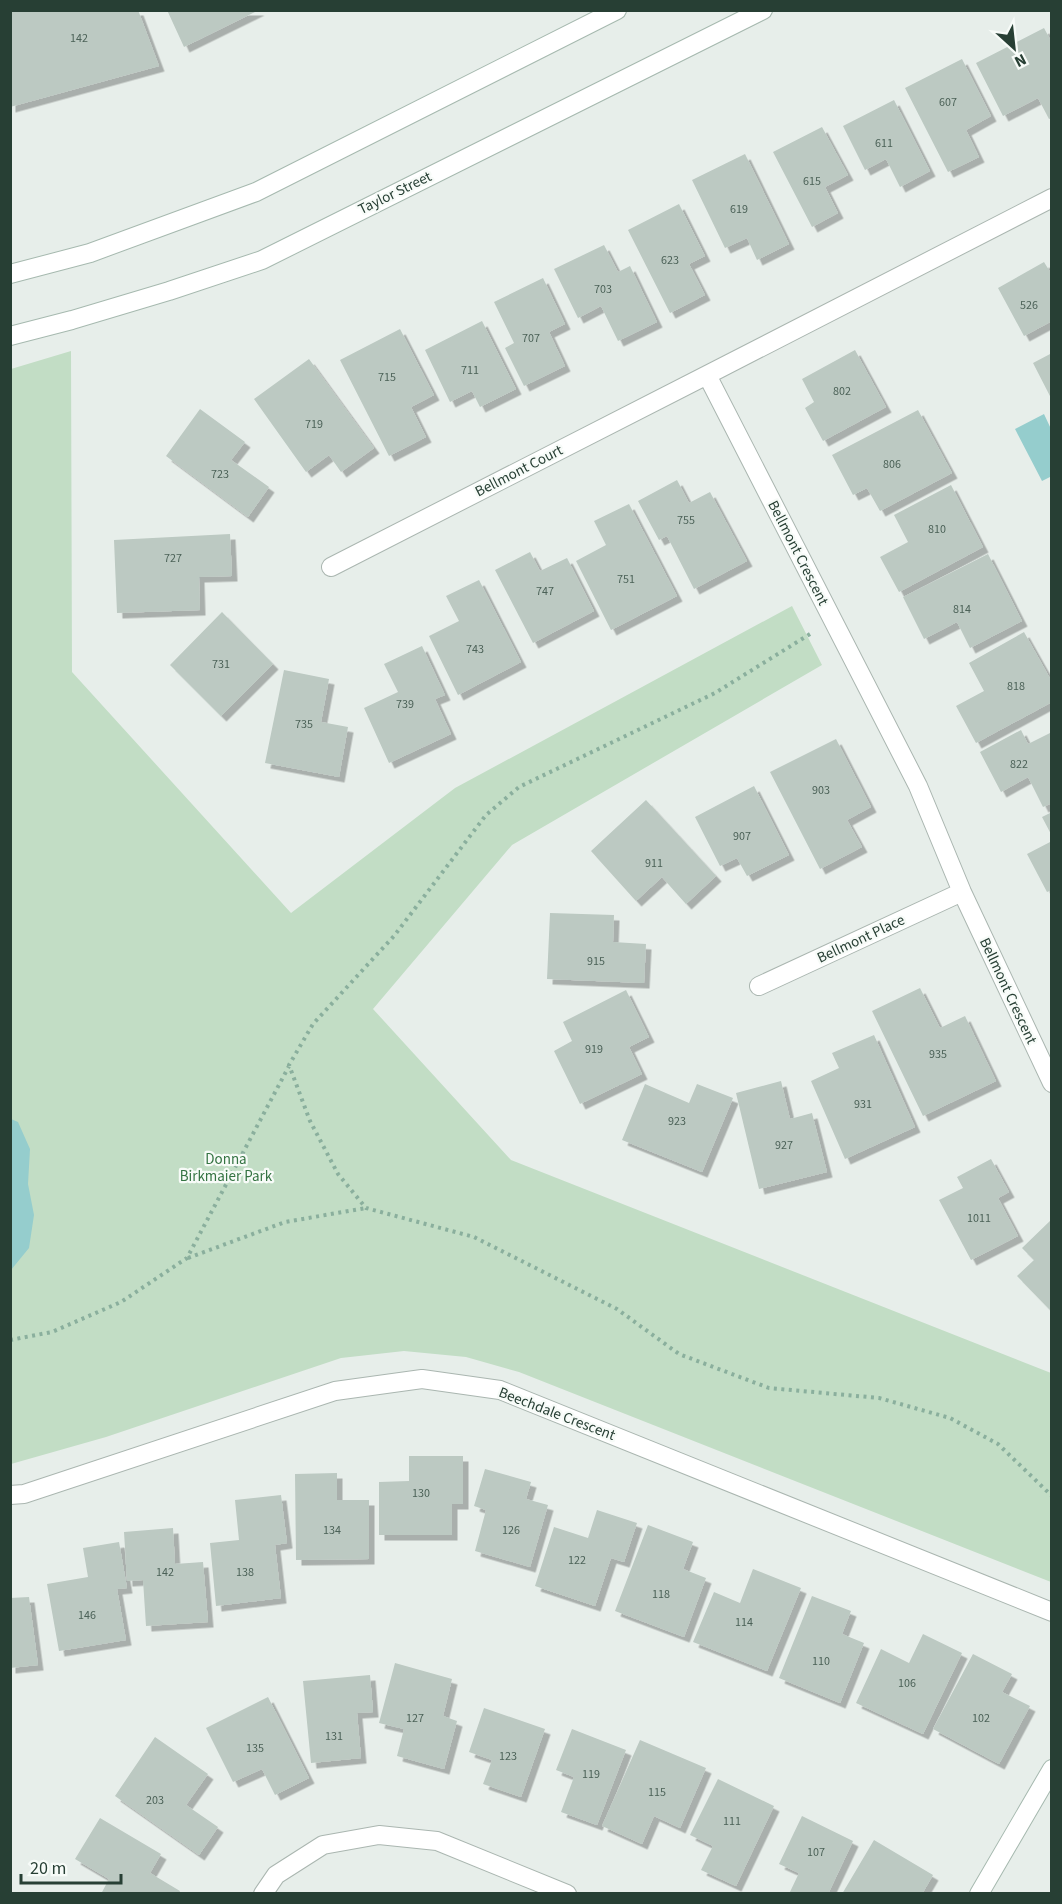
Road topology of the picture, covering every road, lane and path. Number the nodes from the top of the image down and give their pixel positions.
1 (617, 10) edge
2 (763, 10) edge
3 (1052, 198) edge
4 (10, 274) edge
5 (10, 336) edge
6 (707, 375) junction
7 (331, 567) dead end
8 (809, 634) dead end
9 (962, 892) junction
10 (759, 986) dead end
11 (289, 1065) junction
12 (1052, 1083) edge
13 (366, 1208) junction
14 (187, 1258) junction
15 (10, 1340) edge
16 (10, 1495) edge
17 (1052, 1496) edge
18 (1052, 1612) edge
19 (1052, 1770) edge
20 (263, 1893) edge
21 (567, 1893) edge
22 (979, 1893) edge

1 - 4 street
2 - 5 street, Taylor Street
3 - 6 street
6 - 7 street, Bellmont Court
6 - 9 street, Bellmont Crescent
8 - 11 path
9 - 10 street, Bellmont Place
9 - 12 street, Bellmont Crescent
11 - 13 path
11 - 14 path
13 - 14 path
13 - 17 path
14 - 15 path
16 - 18 street, Beechdale Crescent
19 - 22 street
20 - 21 street

